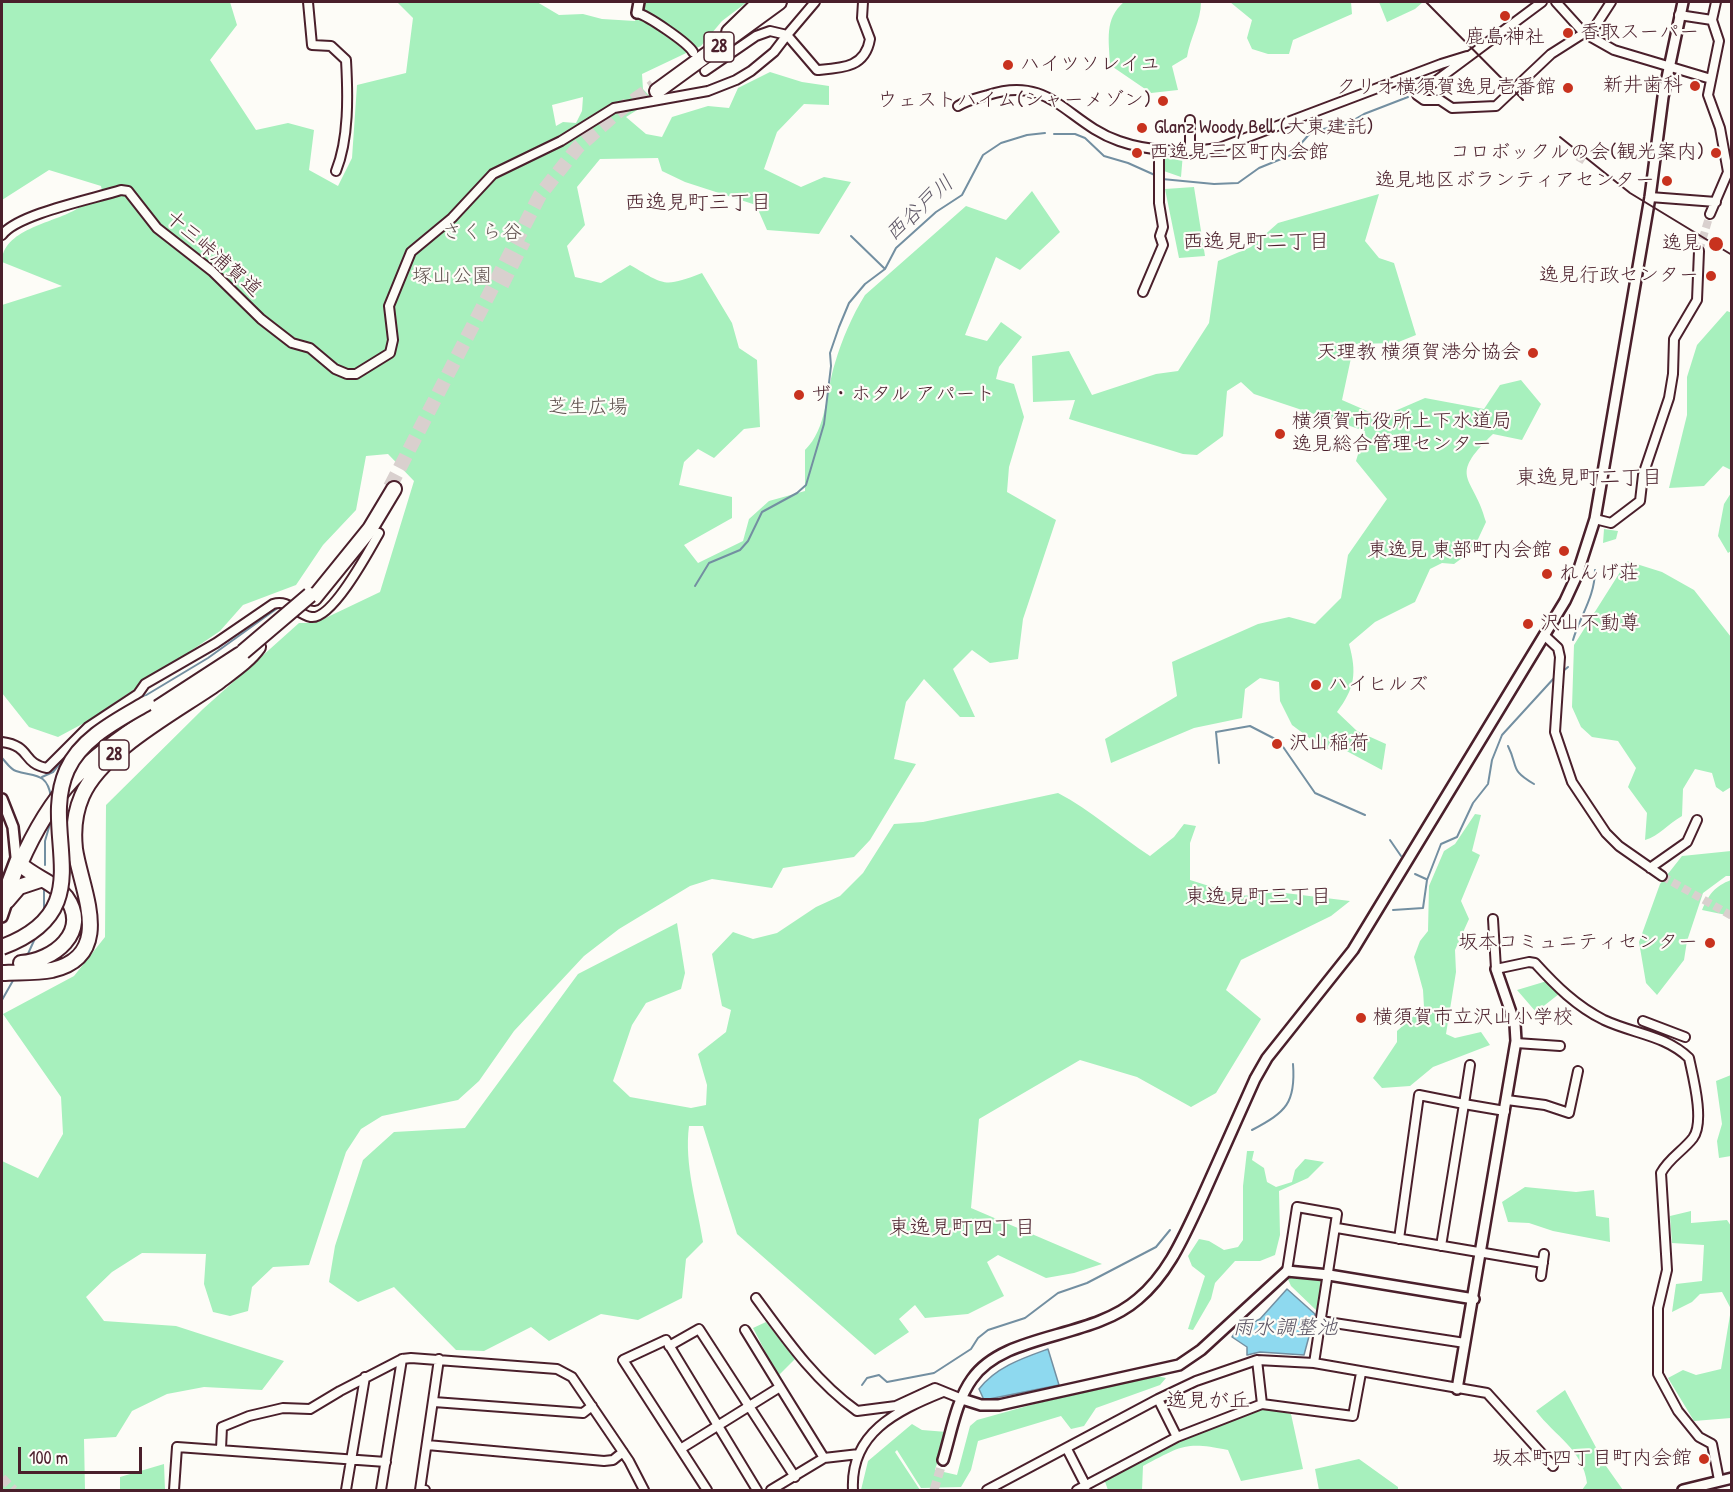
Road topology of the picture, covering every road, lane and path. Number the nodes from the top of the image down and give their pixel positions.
1 (308, 2) edge
2 (639, 2) edge
3 (760, 2) edge
4 (779, 2) edge
5 (815, 2) edge
6 (863, 2) edge
7 (1542, 2) edge
8 (1556, 2) edge
9 (1611, 2) edge
10 (1683, 2) edge
11 (1716, 2) edge
12 (637, 13) joint
13 (1679, 15) junction
14 (1712, 20) junction
15 (1587, 34) junction
16 (787, 35) junction
17 (693, 52) dead end
18 (1467, 56) junction
19 (1669, 66) junction
20 (705, 71) dead end
21 (1711, 79) junction
22 (958, 106) dead end
23 (1190, 120) dead end
24 (1159, 149) junction
25 (1190, 151) junction
26 (336, 171) dead end
27 (1650, 196) junction
28 (1716, 202) junction
29 (1710, 214) tunnel mouth
30 (2, 235) edge
31 (1699, 251) tunnel mouth
32 (1143, 292) dead end
33 (392, 488) tunnel mouth
34 (1595, 519) junction
35 (379, 532) dead end
36 (1544, 635) junction
37 (247, 652) junction
38 (2, 741) edge
39 (2, 799) edge
40 (1697, 820) dead end
41 (18, 861) junction
42 (1650, 868) junction
43 (1662, 876) tunnel mouth
44 (40, 880) junction
45 (4, 898) edge
46 (2, 917) edge
47 (1493, 920) dead end
48 (2, 947) edge
49 (2, 965) edge
50 (28, 967) junction
51 (1496, 969) junction
52 (2, 973) edge
53 (1643, 1021) dead end
54 (1685, 1037) dead end
55 (1516, 1043) junction
56 (1560, 1046) dead end
57 (1470, 1065) dead end
58 (1578, 1071) dead end
59 (1507, 1100) junction
60 (1464, 1104) junction
61 (1505, 1111) junction
62 (1337, 1228) junction
63 (1399, 1239) junction
64 (1441, 1246) junction
65 (1482, 1253) junction
66 (1287, 1271) junction
67 (1329, 1275) junction
68 (1541, 1276) dead end
69 (756, 1298) dead end
70 (1474, 1299) junction
71 (1322, 1321) junction
72 (745, 1330) dead end
73 (1465, 1344) junction
74 (669, 1347) junction
75 (402, 1359) junction
76 (440, 1359) junction
77 (1257, 1360) junction
78 (1314, 1364) junction
79 (1361, 1373) junction
80 (365, 1377) junction
81 (780, 1387) junction
82 (1457, 1389) junction
83 (943, 1392) junction
84 (962, 1399) junction
85 (1158, 1399) junction
86 (434, 1402) junction
87 (1262, 1404) junction
88 (592, 1406) junction
89 (750, 1406) junction
90 (717, 1425) junction
91 (1178, 1437) junction
92 (427, 1445) junction
93 (682, 1448) junction
94 (221, 1449) junction
95 (1067, 1449) junction
96 (623, 1452) junction
97 (859, 1454) junction
98 (824, 1458) junction
99 (352, 1460) junction
100 (943, 1460) tunnel mouth
101 (386, 1462) junction
102 (1553, 1466) dead end
103 (795, 1477) junction
104 (1731, 1478) edge
105 (1719, 1480) junction
106 (1086, 1486) junction
107 (174, 1491) edge
108 (346, 1491) edge
109 (381, 1491) edge
110 (425, 1491) edge
111 (644, 1491) edge
112 (707, 1491) edge
113 (757, 1491) edge
114 (771, 1491) edge
115 (853, 1491) edge
116 (987, 1491) edge
117 (1077, 1491) edge
118 (1683, 1491) edge

1 - 26 street
2 - 12 street
3 - 4 highway, 28
5 - 16 street
6 - 16 street
7 - 18 street
8 - 15 street
9 - 15 street
10 - 13 street
11 - 14 street
12 - 17 street
13 - 14 street
13 - 19 street
14 - 21 street
15 - 18 street
15 - 19 street
16 - 20 street
16 - 30 street, 十三峠浦賀道
18 - 25 street
19 - 21 street
19 - 27 street
21 - 28 street
22 - 24 street
23 - 25 street
24 - 25 street
24 - 32 street
27 - 28 street
27 - 34 street
28 - 29 street
31 - 34 street
33 - 37 highway, 28
34 - 36 street
35 - 38 street
36 - 42 street
36 - 84 street
37 - 41 highway
37 - 48 highway, 28, bridge
37 - 50 highway, 28
39 - 41 street
40 - 42 street
41 - 44 highway
41 - 45 street
41 - 50 highway
42 - 43 street
44 - 45 highway
44 - 50 highway
45 - 46 street
47 - 51 street
49 - 50 highway
50 - 52 highway
51 - 55 street
51 - 105 street
53 - 54 street
55 - 56 street
55 - 59 street
57 - 60 street
58 - 59 street
59 - 61 street
60 - 61 street
60 - 63 street
60 - 64 street
61 - 65 street
62 - 63 street
62 - 66 street
62 - 67 street
63 - 64 street
64 - 65 street
65 - 68 street
65 - 70 street
66 - 67 street
66 - 84 street
67 - 70 street
67 - 71 street
69 - 83 street
70 - 73 street
71 - 73 street
71 - 78 street
72 - 81 street
73 - 82 street
74 - 89 street
74 - 90 street
74 - 93 street
75 - 76 street
75 - 80 street
75 - 101 street
76 - 86 street
76 - 88 street
77 - 78 street
77 - 85 street
77 - 87 street
78 - 79 street
79 - 82 street
79 - 87 street
80 - 94 street
80 - 99 street
81 - 89 street
81 - 98 street
82 - 102 street
83 - 84 street
83 - 97 street
84 - 100 street
85 - 91 street
85 - 95 street
86 - 88 street
86 - 92 street
87 - 91 street
88 - 96 street
89 - 90 street
89 - 103 street
90 - 93 street
90 - 113 street
91 - 106 street
92 - 96 street
92 - 110 street
93 - 112 street
94 - 99 street
94 - 107 street
95 - 106 street
95 - 116 street
96 - 111 street
97 - 98 street
97 - 115 street
98 - 103 street
99 - 101 street
99 - 108 street
101 - 109 street
103 - 114 street
104 - 105 street
105 - 118 street
106 - 117 street

